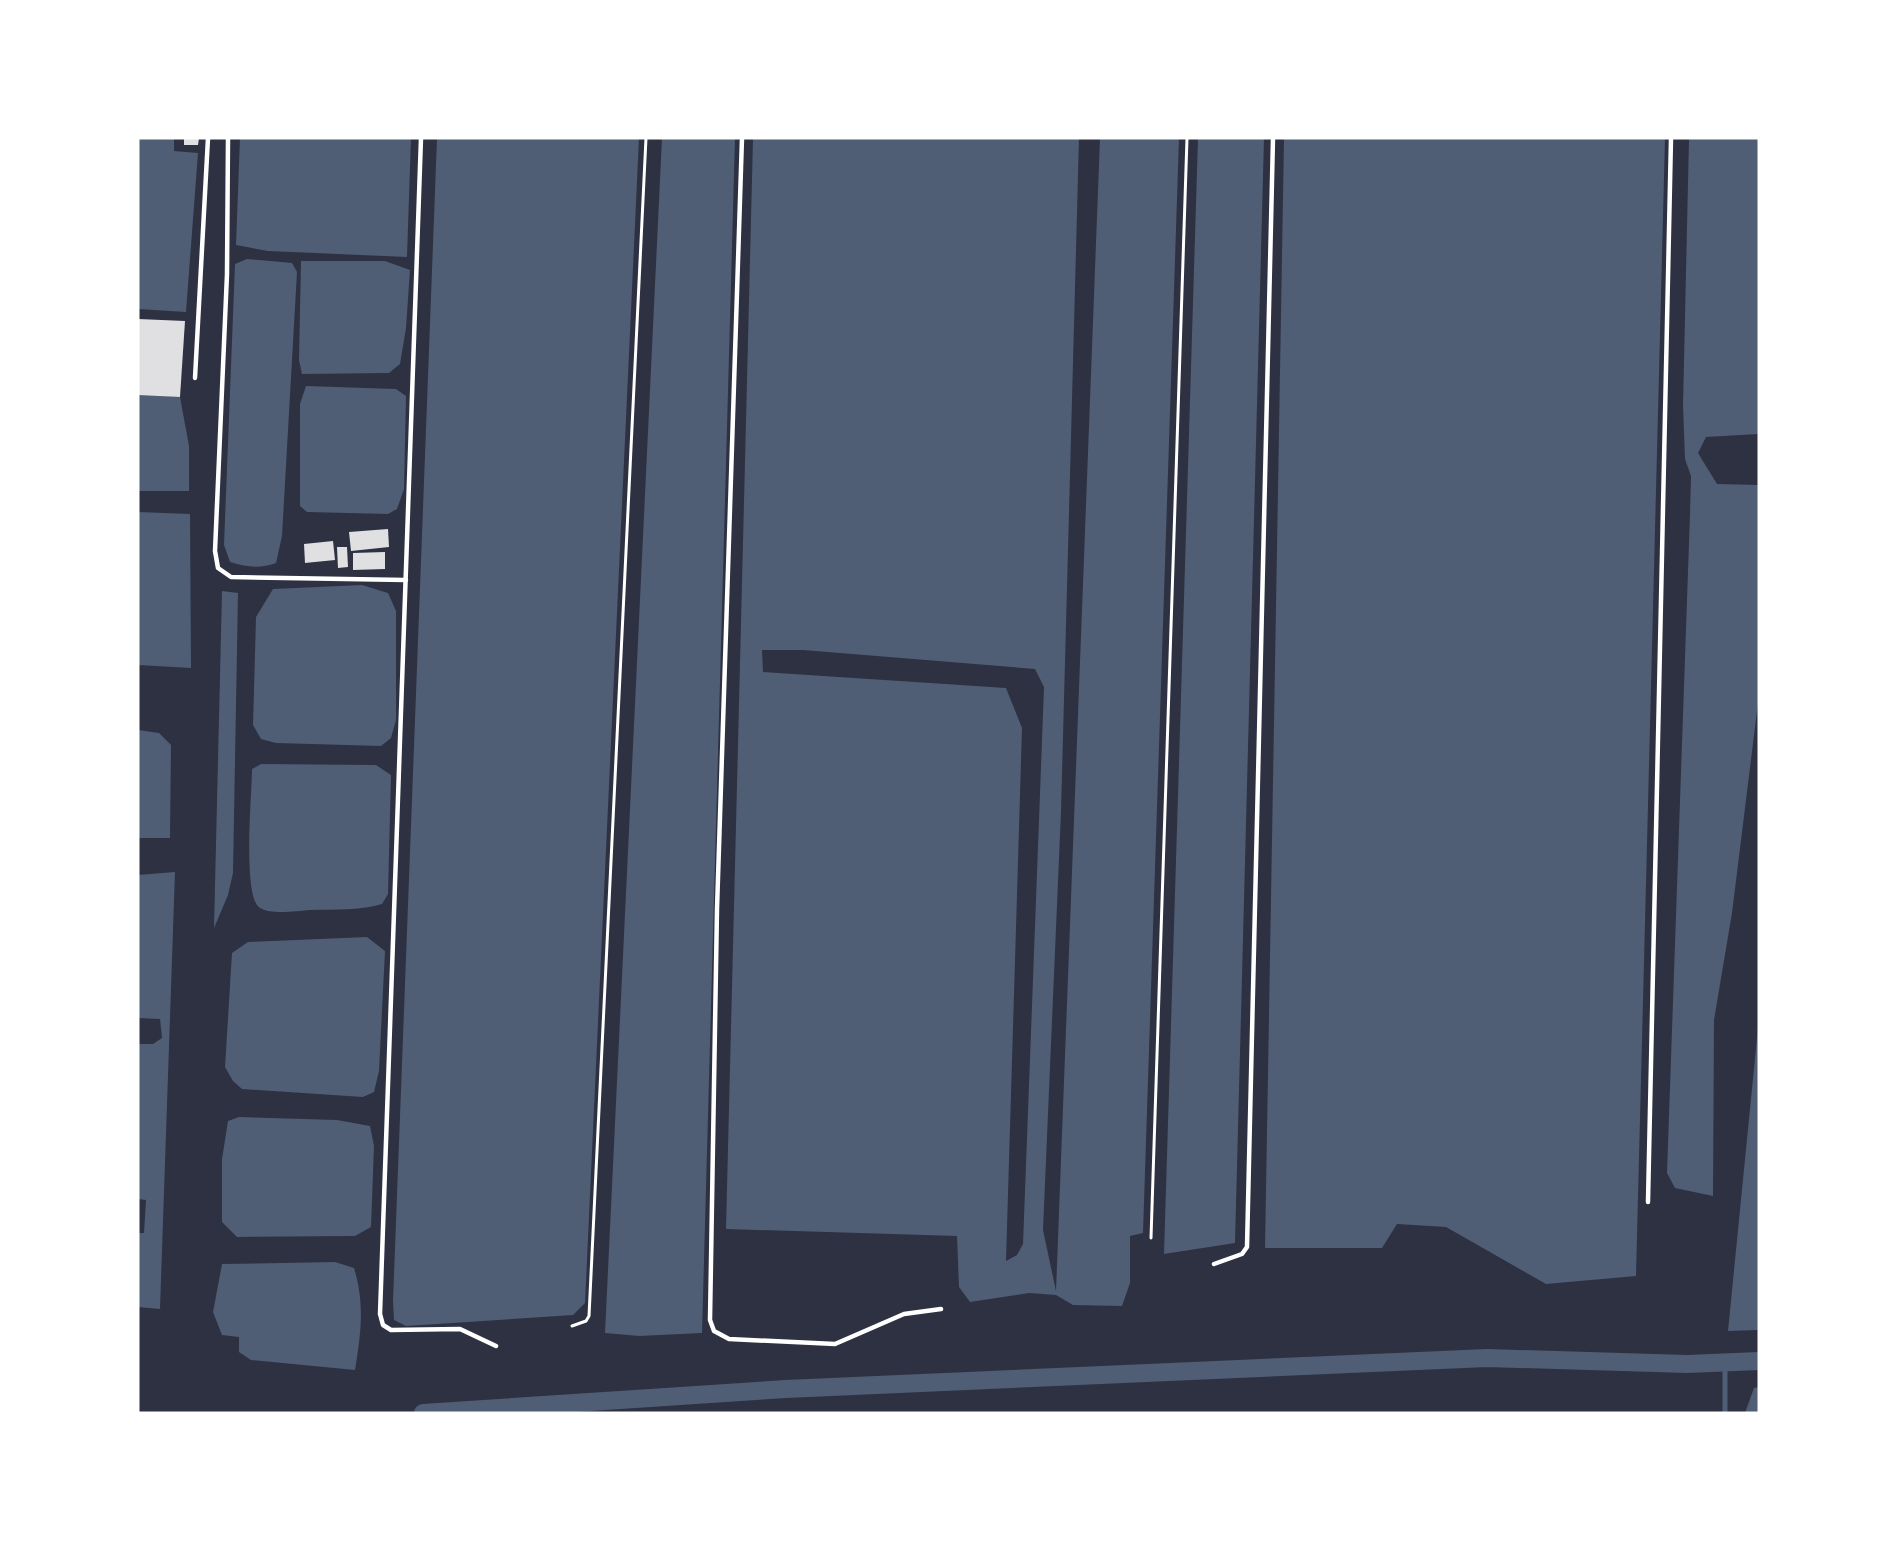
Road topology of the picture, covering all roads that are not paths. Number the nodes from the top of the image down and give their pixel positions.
1 (208, 138) edge
2 (228, 138) edge
3 (421, 138) edge
4 (742, 138) edge
5 (1273, 138) edge
6 (1671, 138) edge
7 (195, 378) dead end
8 (406, 580) junction
9 (1648, 1202) dead end
10 (1214, 1264) dead end
11 (941, 1309) dead end
12 (496, 1346) dead end

1 - 7 lane
2 - 8 lane
3 - 8 lane
4 - 11 lane
5 - 10 lane
6 - 9 lane
8 - 12 lane

